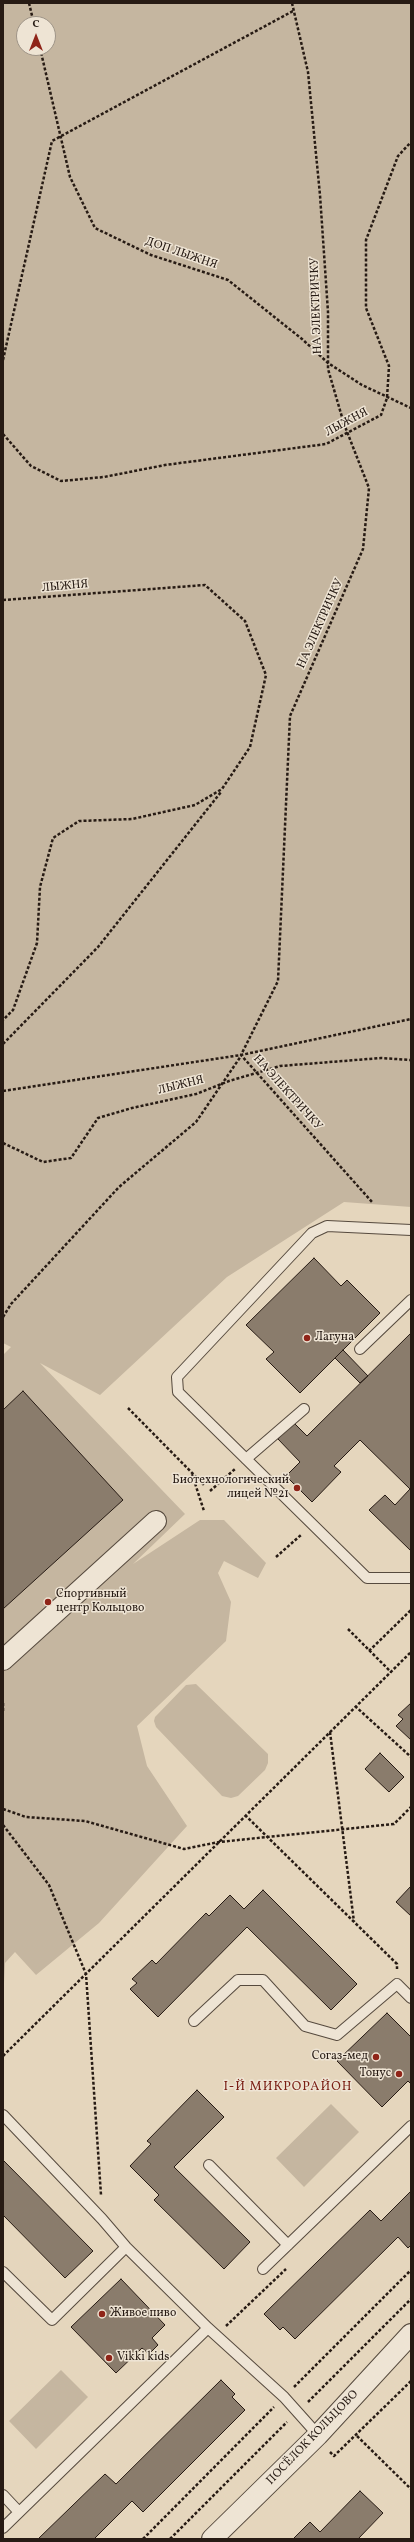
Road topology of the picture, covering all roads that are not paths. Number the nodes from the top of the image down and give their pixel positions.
1 (411, 1230) edge
2 (411, 1300) edge
3 (360, 1349) dead end
4 (304, 1409) dead end
5 (246, 1459) junction
6 (156, 1520) dead end
7 (411, 1578) edge
8 (3, 1660) edge
9 (411, 1998) edge
10 (194, 2021) dead end
11 (3, 2115) edge
12 (411, 2126) edge
13 (209, 2165) dead end
14 (288, 2245) junction
15 (126, 2248) junction
16 (263, 2269) dead end
17 (3, 2272) edge
18 (208, 2328) junction
19 (411, 2334) edge
20 (318, 2435) junction
21 (3, 2495) edge
22 (18, 2511) junction
23 (3, 2528) edge
24 (212, 2539) edge

1 - 5 lane
2 - 3 lane
4 - 5 lane
5 - 7 lane
6 - 8 street
9 - 10 lane
11 - 15 lane
12 - 14 lane
13 - 14 lane
14 - 16 lane
15 - 17 lane
15 - 18 lane
18 - 20 lane
18 - 22 lane
19 - 20 street, ПОСЁЛОК КОЛЬЦОВО
20 - 24 street, ПОСЁЛОК КОЛЬЦОВО
21 - 22 lane
22 - 23 lane

